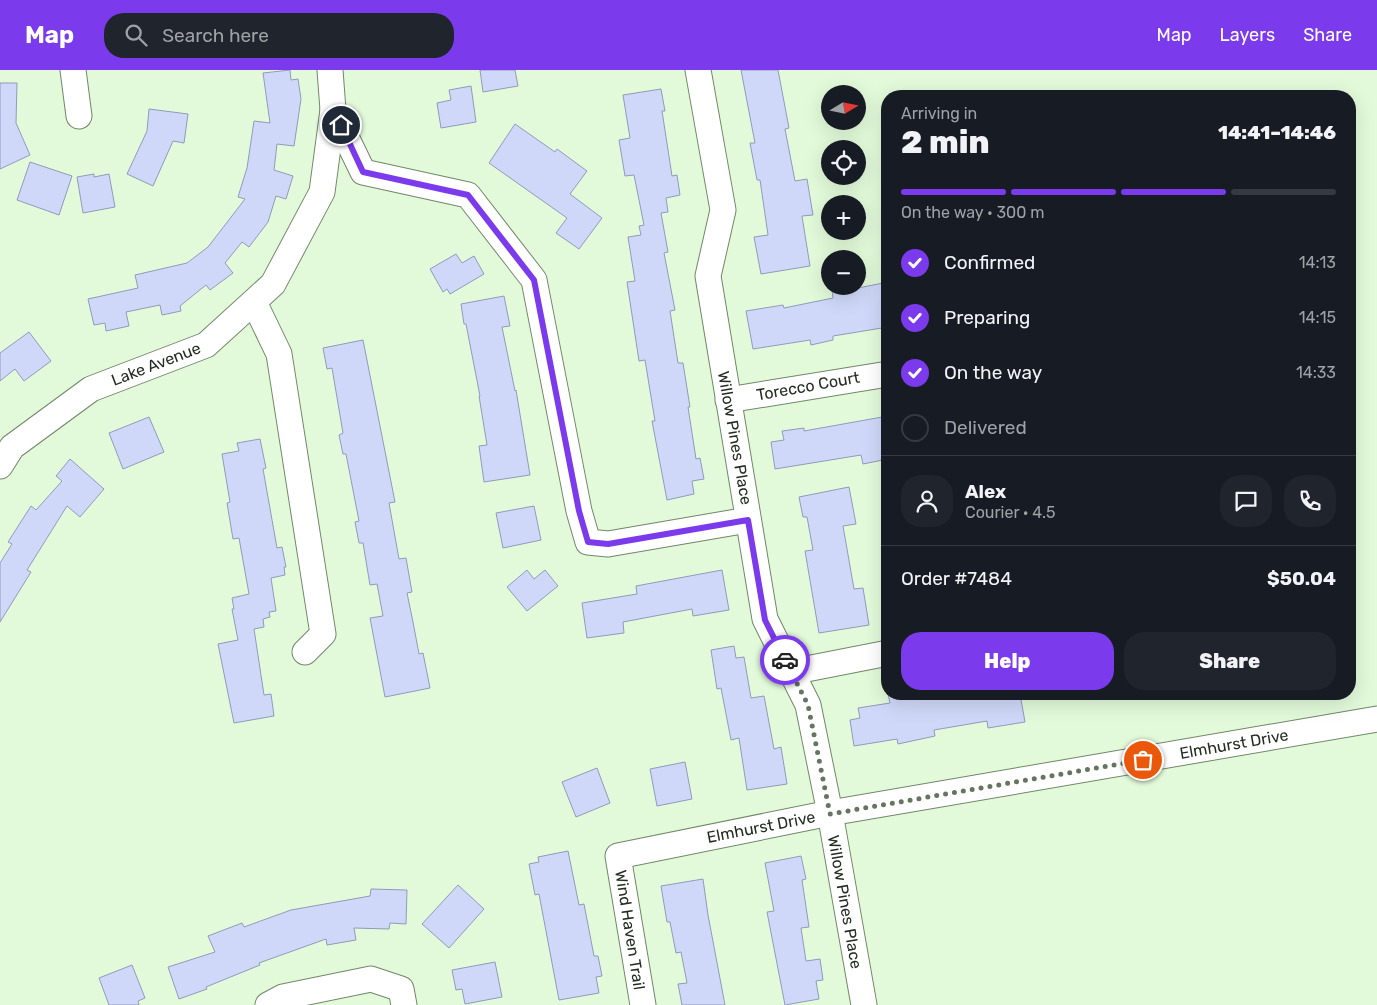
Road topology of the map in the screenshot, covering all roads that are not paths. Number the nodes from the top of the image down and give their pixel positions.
1 (73, 70) edge
2 (330, 70) edge
3 (698, 70) edge
4 (334, 110) junction
5 (79, 116) dead end
6 (254, 302) junction
7 (881, 375) edge
8 (728, 400) junction
9 (4, 449) edge
10 (748, 520) junction
11 (305, 652) dead end
12 (881, 653) edge
13 (791, 672) junction
14 (1377, 719) edge
15 (830, 814) junction
16 (618, 856) joint
17 (268, 1005) edge
18 (404, 1005) edge
19 (643, 1005) edge
20 (864, 1005) edge

1 - 5 street
2 - 4 street, Lake Avenue
3 - 8 street, Willow Pines Place
4 - 6 street, Lake Avenue
4 - 10 street
6 - 9 street, Lake Avenue
6 - 11 street
7 - 8 street, Torecco Court
8 - 10 street, Willow Pines Place
10 - 13 street, Willow Pines Place
12 - 13 street
13 - 15 street, Willow Pines Place
14 - 15 street, Elmhurst Drive
15 - 16 street, Elmhurst Drive
15 - 20 street, Willow Pines Place
16 - 19 street, Wind Haven Trail
17 - 18 street

